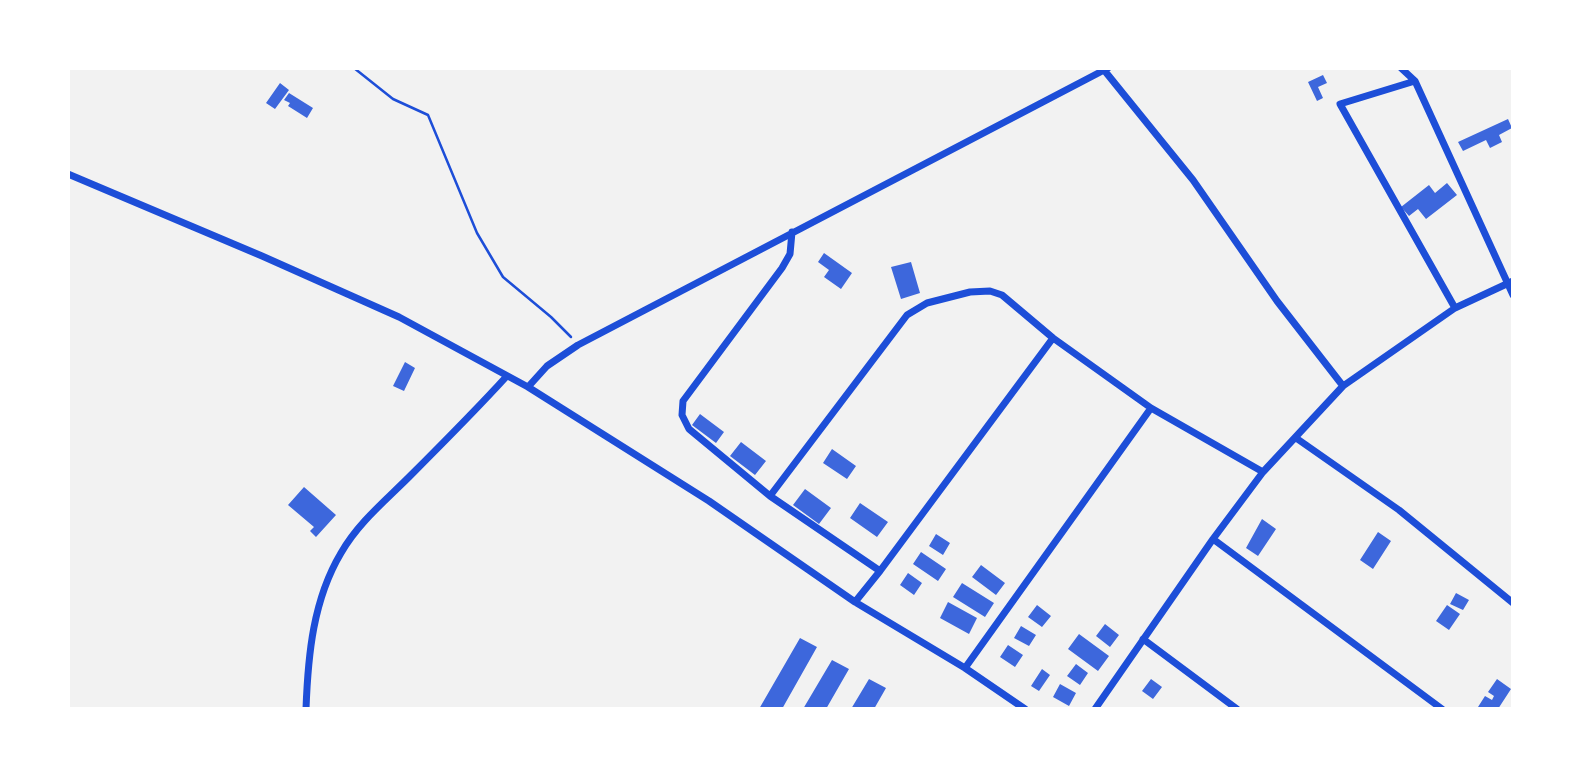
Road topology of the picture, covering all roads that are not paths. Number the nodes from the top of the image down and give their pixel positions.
1 (1401, 68) edge
2 (1106, 69) edge
3 (1415, 81) junction
4 (68, 174) edge
5 (792, 232) junction
6 (1510, 283) edge
7 (1513, 295) edge
8 (1455, 308) junction
9 (1053, 338) junction
10 (506, 377) junction
11 (1343, 386) junction
12 (528, 387) junction
13 (1151, 408) junction
14 (1296, 438) junction
15 (1263, 472) junction
16 (769, 496) junction
17 (1213, 539) junction
18 (880, 571) junction
19 (855, 601) junction
20 (1513, 603) edge
21 (1143, 639) junction
22 (965, 668) junction
23 (1023, 708) edge
24 (306, 709) edge
25 (1095, 709) edge
26 (1237, 709) edge
27 (1442, 709) edge

1 - 3 street
2 - 5 street
2 - 11 street
3 - 6 street
3 - 8 street
4 - 10 street
5 - 12 street
5 - 16 street
6 - 7 street
6 - 8 street
8 - 11 street
9 - 13 street
9 - 16 street
9 - 18 street
10 - 12 street
10 - 24 street
11 - 14 street
12 - 19 street
13 - 15 street
13 - 22 street
14 - 15 street
14 - 20 street
15 - 17 street
16 - 18 street
17 - 21 street
17 - 27 street
18 - 19 street
19 - 22 street
21 - 25 street
21 - 26 street
22 - 23 street

